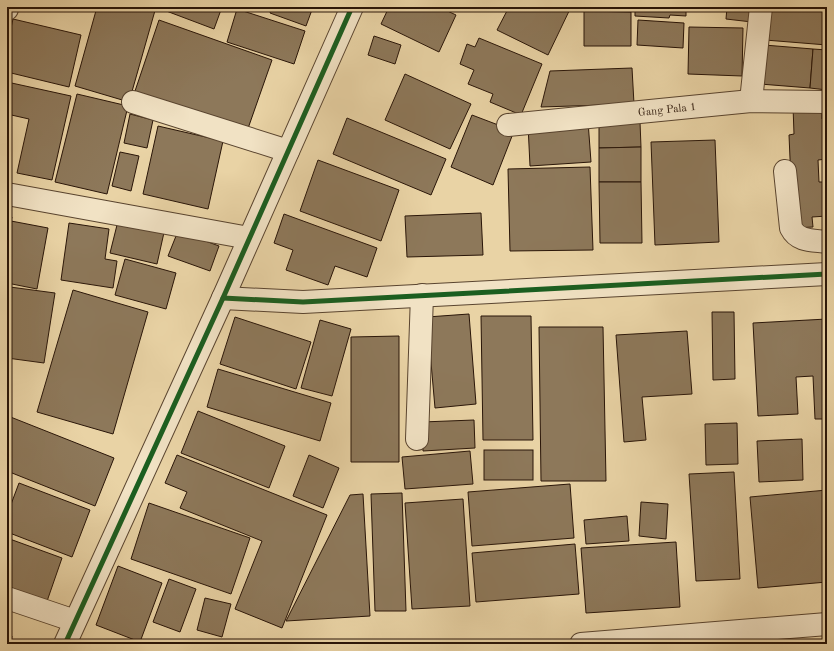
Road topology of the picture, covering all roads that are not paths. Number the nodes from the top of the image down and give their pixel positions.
1 (352, 7) edge
2 (761, 7) edge
3 (134, 102) dead end
4 (751, 102) junction
5 (827, 102) edge
6 (508, 125) dead end
7 (288, 151) junction
8 (785, 171) dead end
9 (7, 194) edge
10 (249, 238) junction
11 (827, 242) edge
12 (827, 274) edge
13 (422, 295) junction
14 (223, 298) junction
15 (417, 439) dead end
16 (7, 598) edge
17 (75, 621) junction
18 (827, 624) edge
19 (65, 644) edge
20 (581, 644) edge

1 - 7 street
2 - 4 street
3 - 7 street
4 - 5 street, Gang Pala 1
4 - 6 street, Gang Pala 1
7 - 10 street
8 - 11 street
9 - 10 street
10 - 14 street
12 - 13 street
13 - 14 street
13 - 15 street
14 - 17 street
16 - 17 street
17 - 19 street
18 - 20 street

